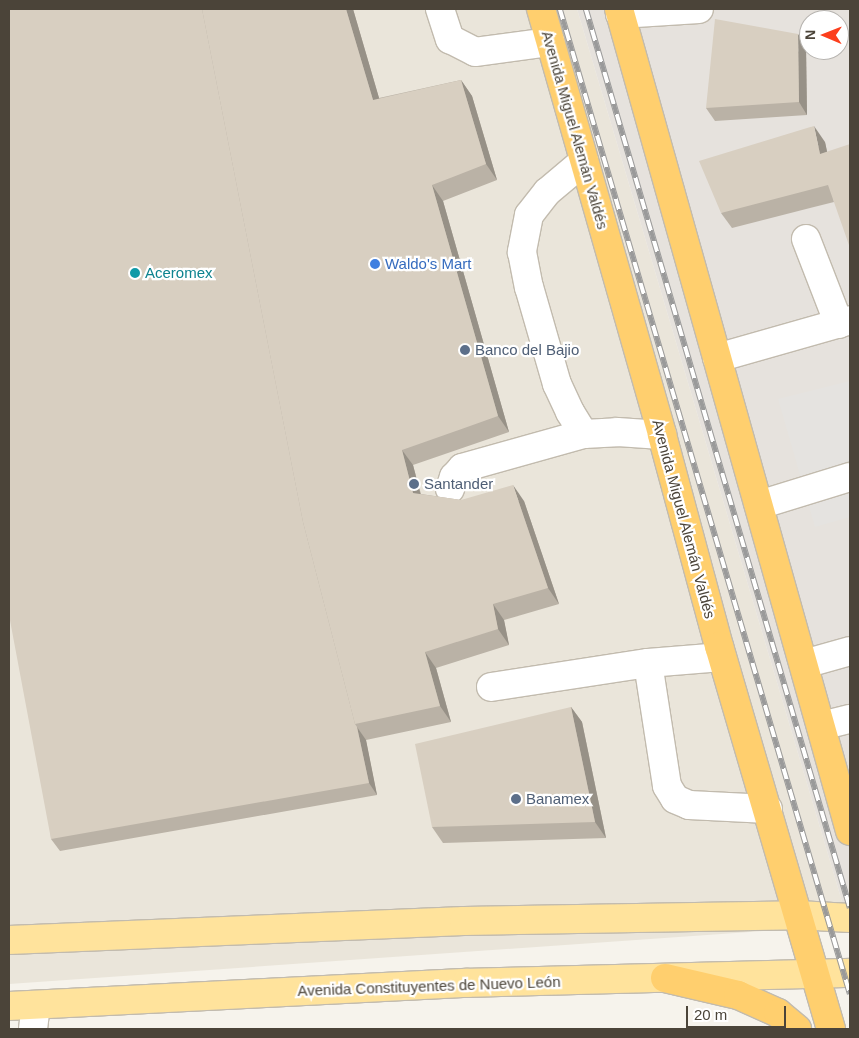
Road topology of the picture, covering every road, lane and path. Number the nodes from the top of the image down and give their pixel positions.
1 (440, 9) edge
2 (541, 9) edge
3 (699, 9) edge
4 (619, 12) edge
5 (550, 42) junction
6 (584, 161) junction
7 (806, 239) dead end
8 (845, 322) edge
9 (717, 358) junction
10 (584, 434) junction
11 (662, 435) junction
12 (850, 476) edge
13 (450, 489) dead end
14 (759, 505) junction
15 (850, 651) edge
16 (722, 657) junction
17 (648, 663) junction
18 (804, 664) junction
19 (491, 687) dead end
20 (850, 719) edge
21 (822, 726) junction
22 (843, 791) edge
23 (768, 809) junction
24 (850, 831) edge
25 (798, 915) junction
26 (850, 918) edge
27 (9, 940) edge
28 (850, 973) edge
29 (815, 974) junction
30 (664, 978) junction
31 (9, 1006) edge
32 (34, 1017) edge
33 (797, 1029) edge
34 (831, 1029) edge

1 - 5 lane
2 - 5 highway, Avenida Miguel Alemán Valdés
3 - 4 lane
4 - 9 highway
5 - 6 highway, Avenida Miguel Alemán Valdés
6 - 10 lane
6 - 11 highway, Avenida Miguel Alemán Valdés
7 - 8 lane
8 - 9 lane
9 - 14 highway
10 - 11 lane
10 - 13 lane
11 - 16 highway, Avenida Miguel Alemán Valdés
12 - 14 lane
14 - 18 highway
15 - 18 lane
16 - 17 lane
16 - 23 highway, Avenida Miguel Alemán Valdés
17 - 19 lane
17 - 23 lane
18 - 21 highway
20 - 21 lane
21 - 22 highway
22 - 24 highway
23 - 25 highway, Avenida Miguel Alemán Valdés
25 - 26 main road
25 - 27 main road
25 - 29 highway, Avenida Miguel Alemán Valdés
28 - 29 main road, Avenida Constituyentes de Nuevo León
29 - 30 main road, Avenida Constituyentes de Nuevo León
29 - 34 highway, Avenida Miguel Alemán Valdés
30 - 32 main road, Avenida Constituyentes de Nuevo León
30 - 33 highway
31 - 32 main road, Avenida Constituyentes de Nuevo León

